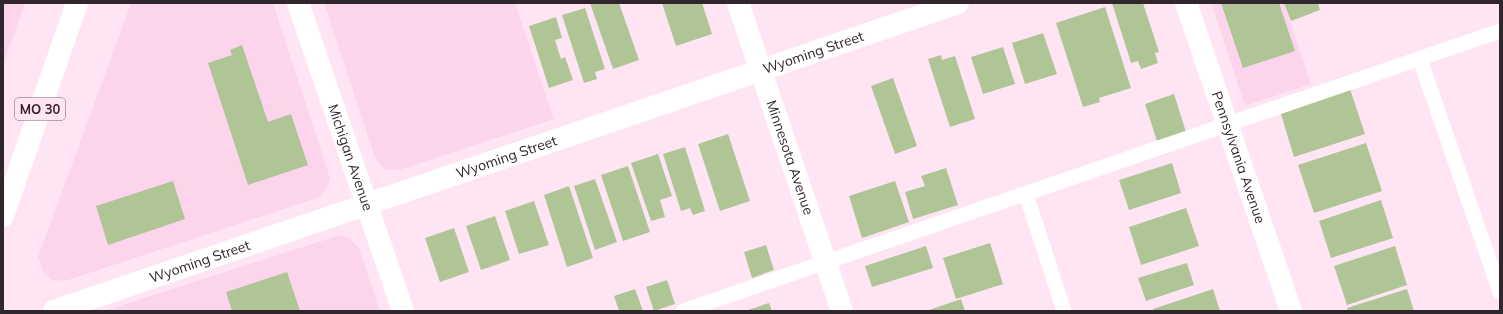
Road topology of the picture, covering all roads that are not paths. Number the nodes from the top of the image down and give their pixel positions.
1 (76, 3) edge
2 (298, 3) edge
3 (738, 3) edge
4 (958, 3) edge
5 (1186, 3) edge
6 (1500, 31) edge
7 (1420, 58) junction
8 (761, 70) junction
9 (1228, 124) junction
10 (1026, 194) junction
11 (367, 205) junction
12 (3, 216) edge
13 (826, 262) junction
14 (1500, 292) edge
15 (54, 311) edge
16 (403, 311) edge
17 (684, 311) edge
18 (842, 311) edge
19 (1064, 311) edge
20 (1291, 311) edge

1 - 12 street, MO 30
2 - 11 street, Michigan Avenue
3 - 8 street, Minnesota Avenue
4 - 8 street, Wyoming Street
5 - 9 street, Pennsylvania Avenue
6 - 7 lane
7 - 9 lane
7 - 14 lane
8 - 11 street, Wyoming Street
8 - 13 street, Minnesota Avenue
9 - 10 lane
9 - 20 street, Pennsylvania Avenue
10 - 13 lane
10 - 19 lane
11 - 15 street, Wyoming Street
11 - 16 street, Michigan Avenue
13 - 17 lane
13 - 18 street, Minnesota Avenue

